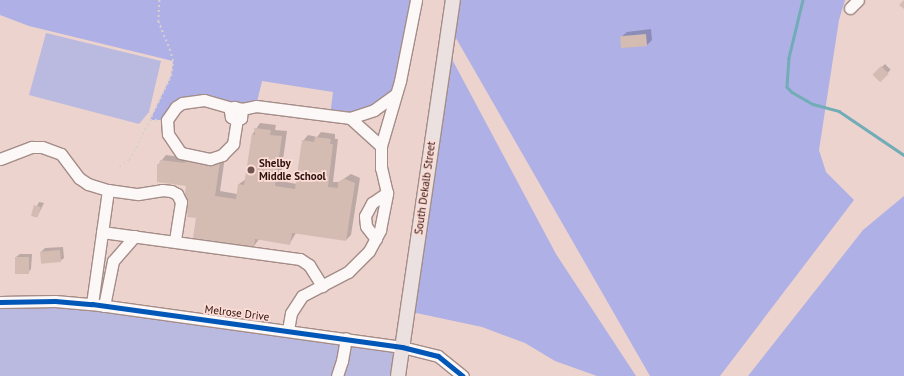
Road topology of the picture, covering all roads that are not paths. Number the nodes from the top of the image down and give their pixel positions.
1 (416, 0) edge
2 (453, 0) edge
3 (858, 0) edge
4 (850, 8) dead end
5 (395, 96) junction
6 (237, 108) junction
7 (350, 118) junction
8 (381, 146) junction
9 (0, 159) edge
10 (108, 190) junction
11 (387, 193) junction
12 (178, 221) junction
13 (102, 232) junction
14 (135, 236) junction
15 (376, 239) junction
16 (174, 241) junction
17 (197, 244) junction
18 (322, 286) junction
19 (0, 302) edge
20 (92, 304) junction
21 (104, 306) junction
22 (288, 330) junction
23 (346, 338) junction
24 (402, 346) junction
25 (337, 376) edge
26 (398, 376) edge
27 (463, 376) edge

1 - 5 street
2 - 24 main road, South Dekalb Street
3 - 4 street
5 - 7 street
5 - 8 street
6 - 6 street
6 - 7 street
7 - 8 street
8 - 11 street
9 - 10 street
10 - 12 street
10 - 13 street
11 - 15 street
11 - 15 street
12 - 16 street
12 - 17 street
13 - 14 street
13 - 20 street
14 - 16 street
14 - 21 street
15 - 18 street
16 - 17 street
17 - 18 street
18 - 22 street
19 - 20 street, Melrose Drive
20 - 21 street, Melrose Drive
21 - 22 street, Melrose Drive
22 - 23 street, Melrose Drive
23 - 24 street, Melrose Drive
23 - 25 street
24 - 26 main road, South Dekalb Street
24 - 27 street, Melrose Drive

